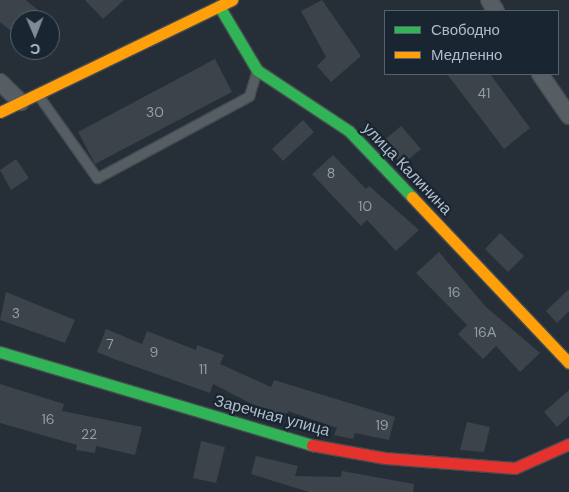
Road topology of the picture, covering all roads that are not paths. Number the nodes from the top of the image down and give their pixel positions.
1 (232, 0) edge
2 (219, 6) junction
3 (257, 70) junction
4 (541, 75) edge
5 (0, 82) edge
6 (37, 94) junction
7 (21, 102) junction
8 (0, 112) edge
9 (569, 116) edge
10 (0, 352) edge
11 (569, 363) edge
12 (569, 444) edge

1 - 2 street
2 - 3 street, улица Калинина
2 - 6 street
3 - 6 lane
3 - 11 street, улица Калинина
4 - 9 street
5 - 7 street
6 - 7 street
7 - 8 street
10 - 12 street, Заречная улица

